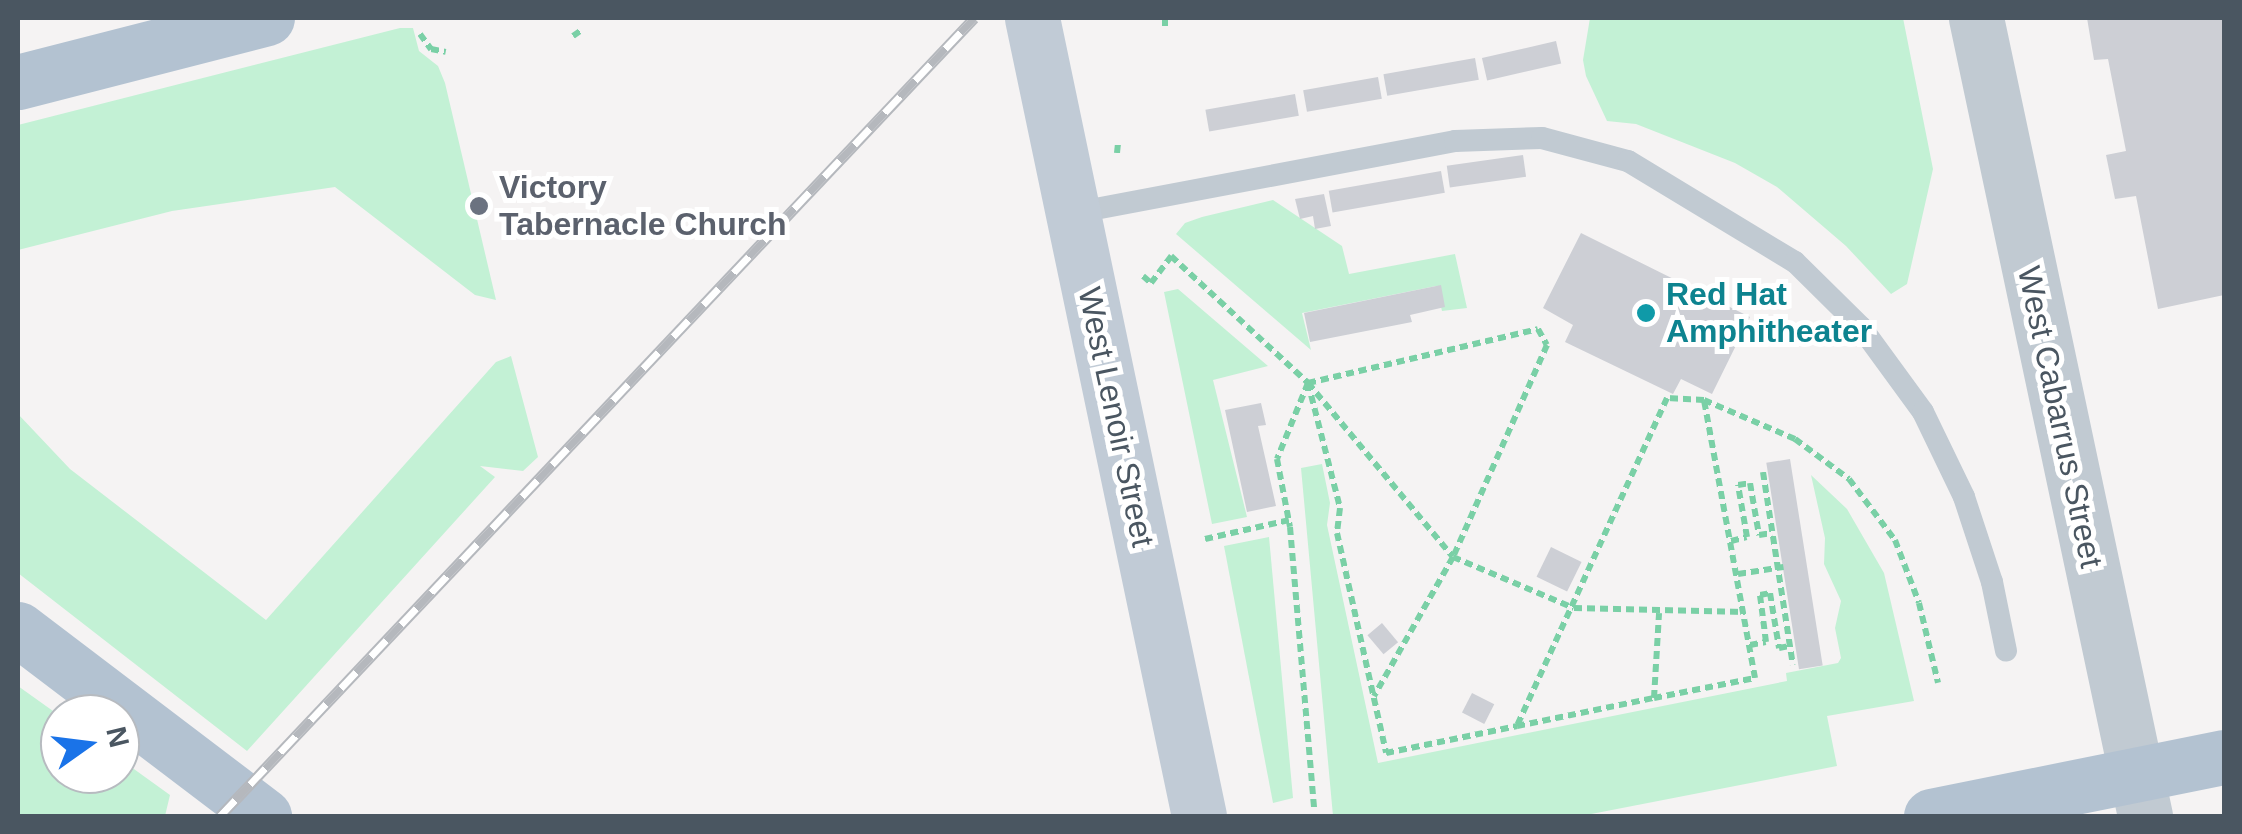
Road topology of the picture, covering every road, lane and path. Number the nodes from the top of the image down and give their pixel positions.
1 (267, 18) edge
2 (1032, 18) edge
3 (1976, 18) edge
4 (583, 29) dead end
5 (420, 34) dead end
6 (573, 36) dead end
7 (446, 52) dead end
8 (18, 82) edge
9 (1118, 143) dead end
10 (1117, 153) dead end
11 (1072, 213) junction
12 (1143, 276) dead end
13 (1308, 384) junction
14 (1704, 400) junction
15 (1763, 472) dead end
16 (1289, 520) junction
17 (1772, 533) junction
18 (1205, 539) dead end
19 (1731, 541) junction
20 (1453, 558) junction
21 (1780, 568) junction
22 (1738, 574) junction
23 (1574, 608) junction
24 (1746, 612) junction
25 (1659, 613) junction
26 (18, 629) edge
27 (1750, 645) junction
28 (1790, 646) junction
29 (2006, 651) dead end
30 (1794, 664) dead end
31 (1938, 683) dead end
32 (1374, 696) junction
33 (1654, 698) junction
34 (1518, 726) junction
35 (2224, 757) edge
36 (2139, 796) edge
37 (1314, 808) dead end
38 (264, 816) edge
39 (1199, 816) edge
40 (1931, 816) edge

1 - 8 main road
2 - 11 main road, West Lenoir Street
3 - 36 street, West Cabarrus Street
4 - 6 path
5 - 7 path
9 - 10 path
11 - 29 lane
11 - 39 main road, West Lenoir Street
12 - 13 path
13 - 16 path
13 - 20 path
13 - 20 path
13 - 32 path
14 - 19 path
14 - 23 path
14 - 31 path
15 - 17 path
16 - 18 path
16 - 37 path
17 - 19 path
17 - 21 path
19 - 22 path
20 - 23 path
20 - 32 path
21 - 22 path
21 - 28 path
22 - 24 path
23 - 25 path
23 - 34 path
24 - 25 path
24 - 27 path
25 - 33 path
26 - 38 main road
27 - 28 path
27 - 33 path
28 - 30 path
32 - 34 path
33 - 34 path
35 - 36 main road
36 - 40 main road

